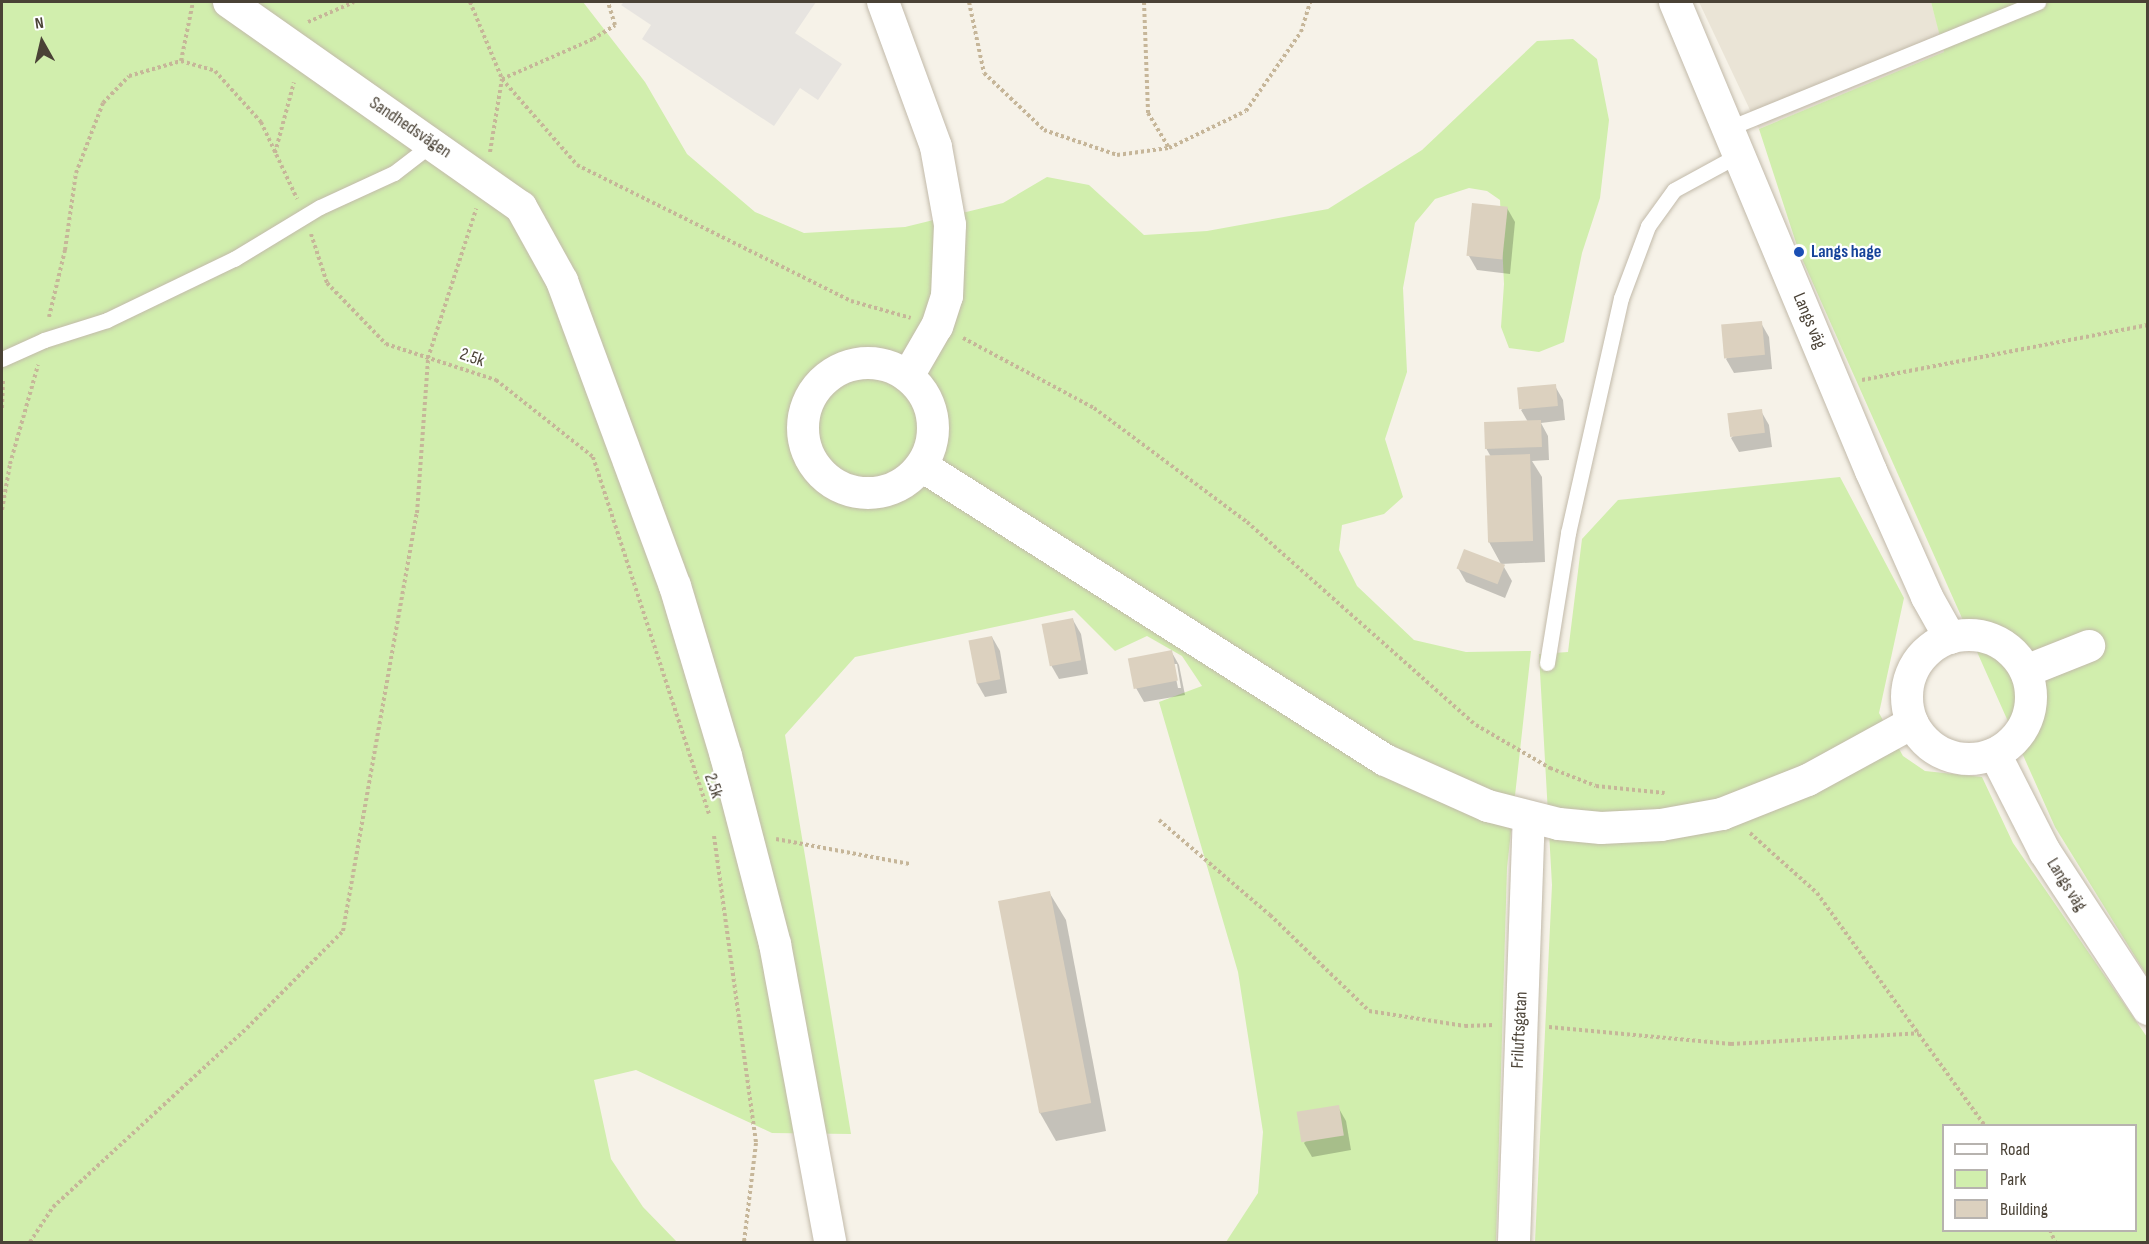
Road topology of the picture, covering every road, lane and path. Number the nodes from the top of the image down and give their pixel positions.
1 (193, 2) edge
2 (229, 2) edge
3 (470, 2) edge
4 (608, 2) edge
5 (883, 2) edge
6 (969, 2) edge
7 (1144, 2) edge
8 (1310, 2) edge
9 (1675, 2) edge
10 (2038, 2) edge
11 (181, 61) junction
12 (502, 79) junction
13 (1735, 141) junction
14 (434, 142) junction
15 (1169, 148) junction
16 (486, 181) junction
17 (305, 217) junction
18 (2148, 325) edge
19 (937, 326) junction
20 (44, 340) junction
21 (428, 358) junction
22 (2, 359) edge
23 (908, 376) junction
24 (1836, 385) junction
25 (922, 466) junction
26 (2, 510) edge
27 (1950, 638) junction
28 (2089, 646) dead end
29 (1547, 663) dead end
30 (2026, 671) junction
31 (1912, 723) junction
32 (1995, 754) junction
33 (1671, 794) dead end
34 (1722, 814) junction
35 (710, 816) dead end
36 (1529, 817) junction
37 (713, 827) dead end
38 (746, 833) junction
39 (910, 864) dead end
40 (2148, 1009) edge
41 (1984, 1124) edge
42 (30, 1242) edge
43 (744, 1242) edge
44 (830, 1242) edge
45 (1514, 1242) edge

1 - 11 path
2 - 14 street, Sandhedsvägen
3 - 12 path
4 - 12 path
5 - 19 street
6 - 15 path
7 - 15 path
8 - 15 path
9 - 13 street, Langs väg
10 - 13 lane
11 - 17 path, 2.5k
11 - 20 path
12 - 16 path
12 - 19 path
13 - 24 street, Langs väg
13 - 29 lane
14 - 16 street, Sandhedsvägen
14 - 17 lane
16 - 21 path
16 - 38 street, Sandhedsvägen
17 - 20 lane
17 - 21 path, 2.5k
18 - 24 path
19 - 23 street
19 - 33 path
20 - 22 lane
20 - 26 path
21 - 35 path, 2.5k
21 - 42 path
23 - 25 street
23 - 25 street
24 - 27 street, Langs väg
25 - 36 street
27 - 30 street
27 - 31 street
28 - 30 street
30 - 32 street
31 - 32 street
31 - 34 street
32 - 40 street, Langs väg
34 - 36 street
34 - 41 path
36 - 45 street, Friluftsgatan
37 - 43 path, 2.5k
38 - 39 path
38 - 44 street, Sandhedsvägen

